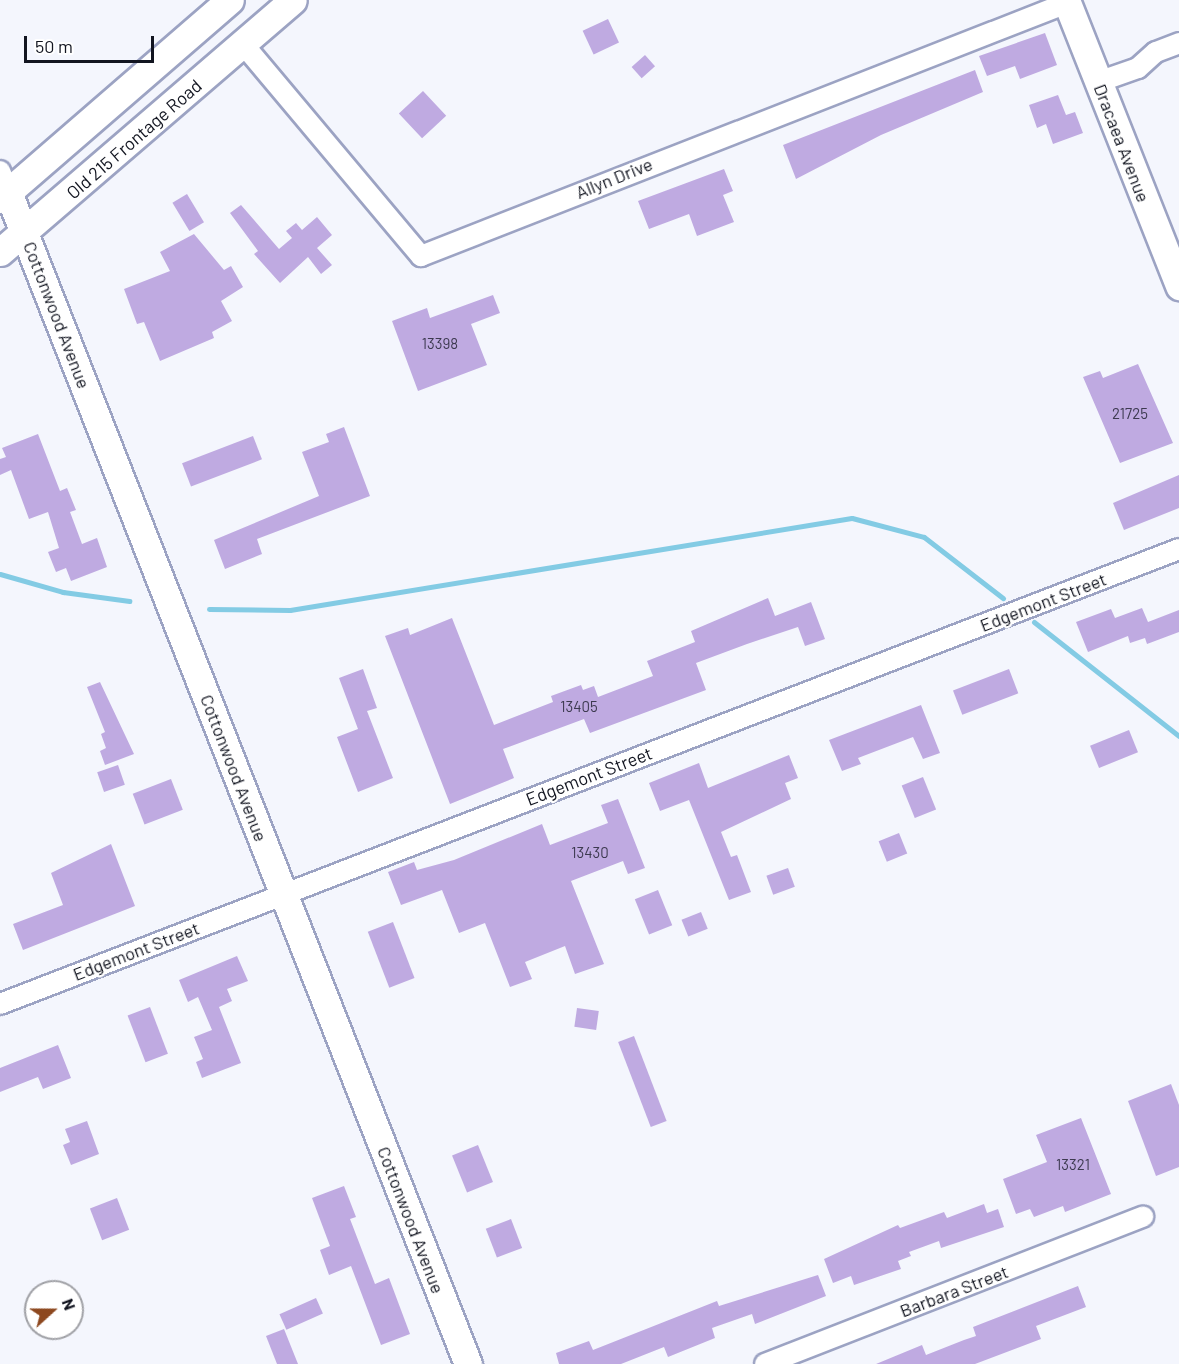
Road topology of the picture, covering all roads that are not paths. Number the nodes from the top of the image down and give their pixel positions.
1 (230, 0) edge
2 (293, 0) edge
3 (1066, 1) edge
4 (1179, 43) edge
5 (243, 44) junction
6 (1098, 82) junction
7 (3, 187) edge
8 (25, 231) junction
9 (0, 252) edge
10 (1179, 286) edge
11 (1179, 549) edge
12 (283, 893) junction
13 (0, 1004) edge
14 (1143, 1216) dead end
15 (468, 1364) edge
16 (765, 1364) edge

1 - 7 street
2 - 5 street, Old 215 Frontage Road
3 - 5 street, Allyn Drive
3 - 6 street, Dracaea Avenue
4 - 6 street
5 - 8 street, Old 215 Frontage Road
6 - 10 street, Dracaea Avenue
7 - 8 street, Cottonwood Avenue
8 - 9 street, Old 215 Frontage Road
8 - 12 street, Cottonwood Avenue
11 - 12 street, Edgemont Street
12 - 13 street, Edgemont Street
12 - 15 street, Cottonwood Avenue
14 - 16 street, Barbara Street

